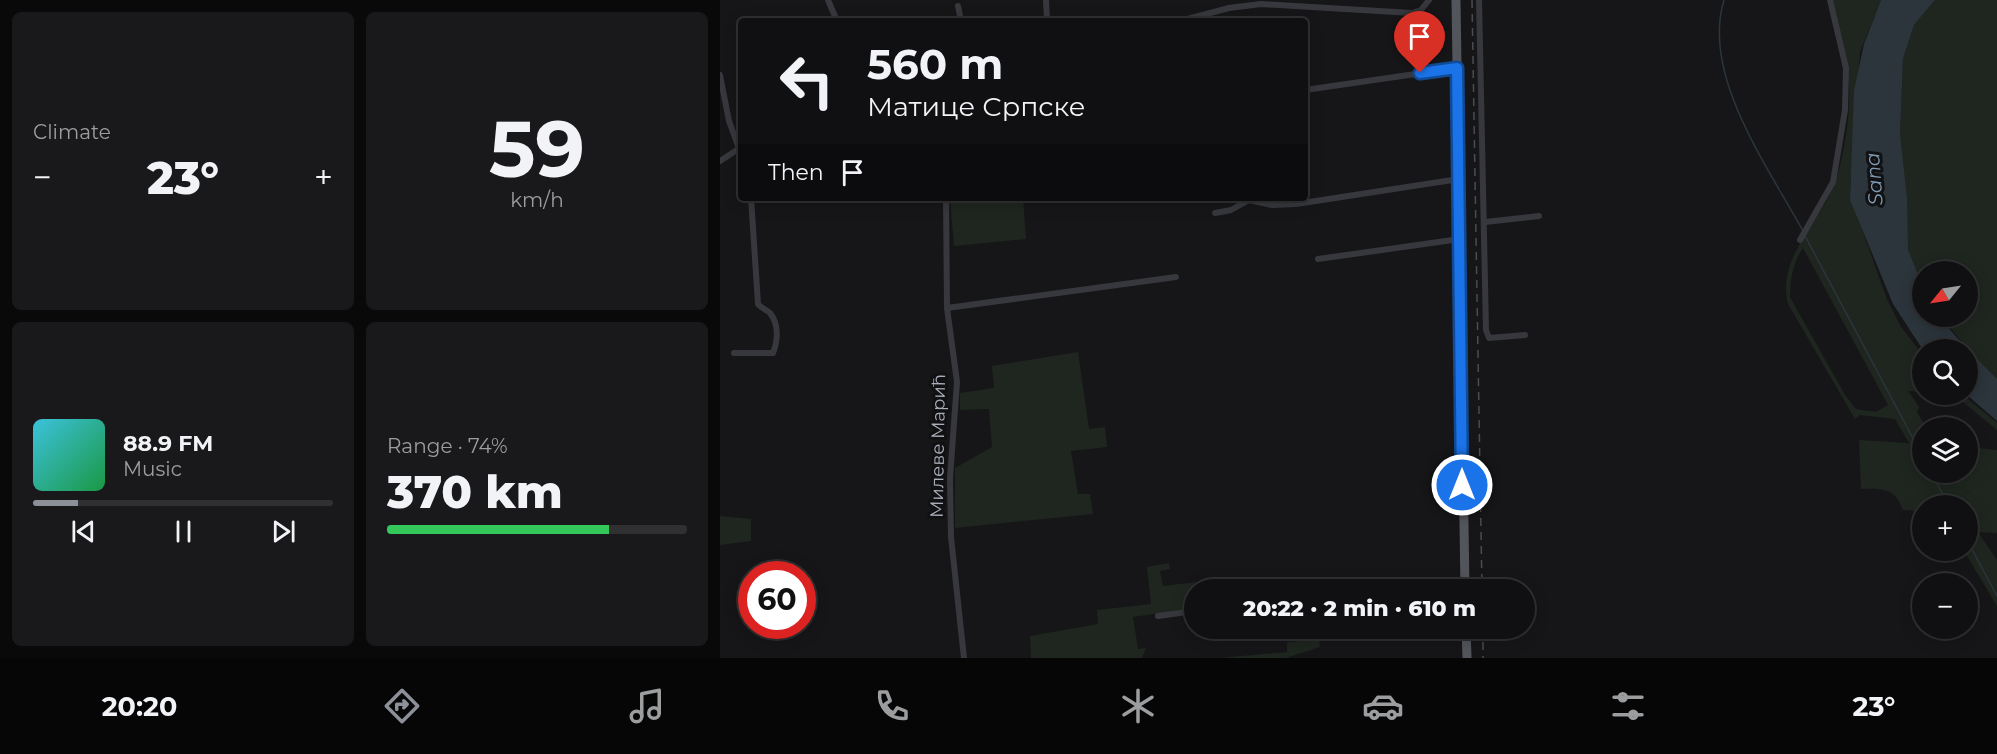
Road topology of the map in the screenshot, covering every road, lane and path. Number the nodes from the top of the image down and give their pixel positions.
1 (828, 0) edge
2 (1046, 0) edge
3 (1456, 0) edge
4 (1479, 0) edge
5 (1830, 0) edge
6 (1430, 1) edge
7 (1261, 2) edge
8 (1302, 3) edge
9 (958, 6) dead end
10 (836, 18) edge
11 (960, 18) edge
12 (1047, 18) edge
13 (1191, 18) edge
14 (1457, 68) junction
15 (720, 75) edge
16 (1308, 90) edge
17 (738, 146) edge
18 (738, 152) edge
19 (720, 161) edge
20 (1459, 179) junction
21 (751, 201) edge
22 (946, 201) edge
23 (1247, 201) edge
24 (1254, 201) edge
25 (1215, 213) dead end
26 (1539, 216) dead end
27 (1485, 222) junction
28 (1460, 239) junction
29 (1800, 240) dead end
30 (1317, 259) dead end
31 (1176, 277) dead end
32 (947, 308) junction
33 (1525, 335) dead end
34 (734, 353) dead end
35 (1462, 459) junction
36 (1463, 509) junction
37 (1465, 579) edge
38 (1184, 612) edge
39 (1158, 616) dead end
40 (1466, 639) edge
41 (964, 658) edge
42 (1467, 658) edge

1 - 10 street
2 - 12 street
3 - 14 main road
4 - 27 street
5 - 29 street
6 - 8 street
7 - 8 street
7 - 13 street
9 - 11 street
14 - 16 street
14 - 20 main road
15 - 17 street
18 - 19 street
20 - 24 street
20 - 28 main road
21 - 34 street
22 - 32 street, Милеве Мaрић
23 - 25 street
26 - 27 street
27 - 33 street
28 - 30 street
28 - 35 main road
31 - 32 street
32 - 41 street, Милеве Мaрић
35 - 36 main road
35 - 36 main road
36 - 37 main road
38 - 39 street
40 - 42 main road

